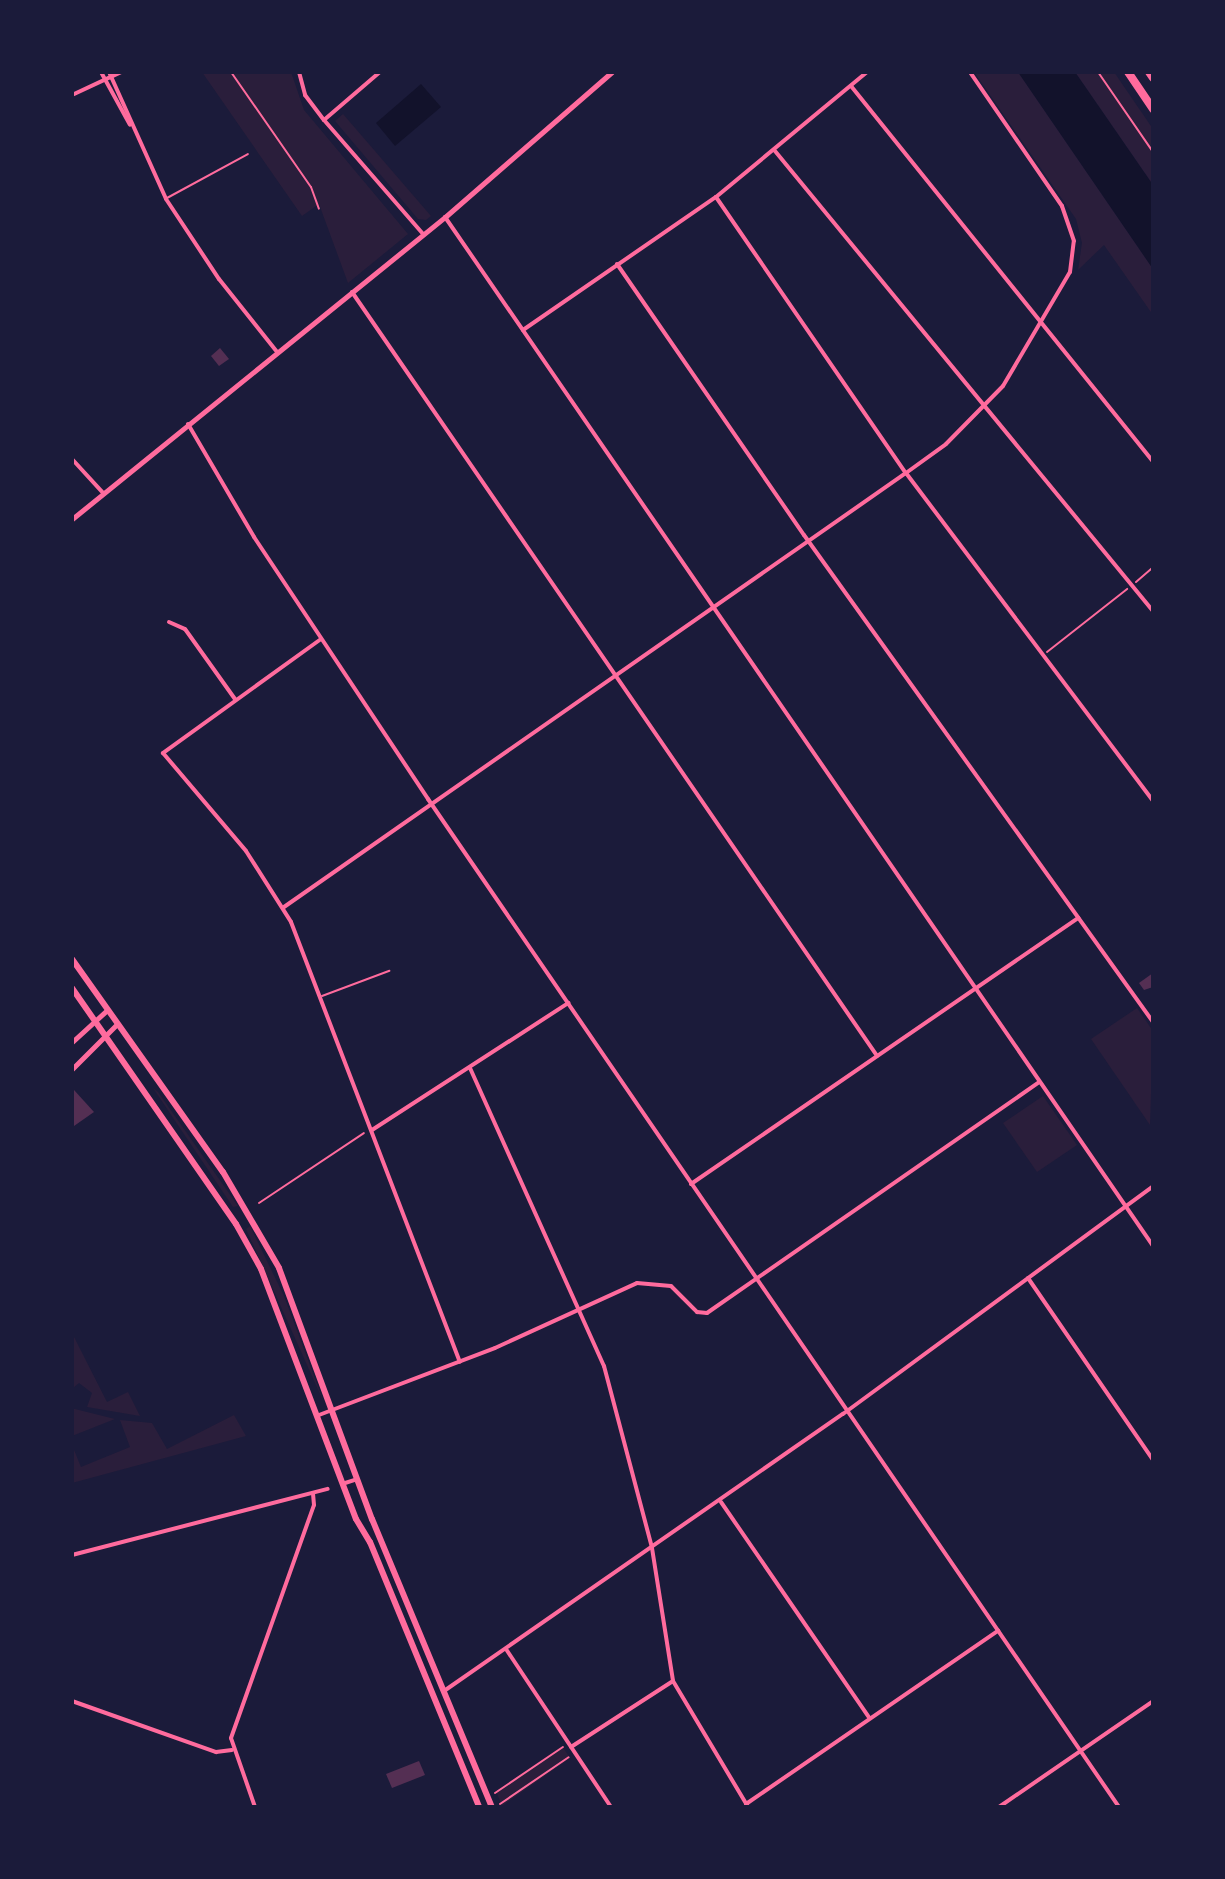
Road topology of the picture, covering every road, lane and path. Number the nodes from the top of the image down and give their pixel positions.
1 (101, 72) edge
2 (121, 72) edge
3 (231, 72) edge
4 (299, 72) edge
5 (380, 72) edge
6 (612, 72) edge
7 (867, 72) edge
8 (970, 72) edge
9 (1098, 72) edge
10 (1128, 72) edge
11 (1149, 72) edge
12 (110, 74) edge
13 (1153, 78) edge
14 (104, 80) junction
15 (851, 86) junction
16 (72, 95) edge
17 (1153, 109) edge
18 (324, 120) junction
19 (131, 126) junction
20 (775, 151) junction
21 (1153, 152) edge
22 (248, 154) dead end
23 (716, 197) junction
24 (166, 199) junction
25 (319, 209) dead end
26 (445, 217) junction
27 (423, 234) junction
28 (617, 264) junction
29 (352, 292) junction
30 (1042, 323) junction
31 (523, 330) junction
32 (277, 352) junction
33 (982, 410) junction
34 (188, 424) junction
35 (72, 459) edge
36 (1153, 461) edge
37 (906, 473) junction
38 (103, 493) junction
39 (72, 519) edge
40 (808, 541) junction
41 (1153, 567) edge
42 (1135, 582) dead end
43 (1127, 589) dead end
44 (714, 607) junction
45 (1153, 611) edge
46 (169, 622) dead end
47 (321, 639) junction
48 (1043, 655) junction
49 (616, 675) junction
50 (235, 699) junction
51 (1153, 801) edge
52 (432, 805) junction
53 (284, 907) junction
54 (1078, 918) junction
55 (72, 959) edge
56 (389, 971) dead end
57 (81, 972) junction
58 (72, 978) edge
59 (72, 988) edge
60 (975, 989) junction
61 (321, 996) junction
62 (568, 1003) junction
63 (107, 1010) junction
64 (93, 1019) junction
65 (1153, 1022) edge
66 (117, 1024) junction
67 (105, 1035) junction
68 (72, 1042) edge
69 (877, 1056) junction
70 (470, 1068) junction
71 (72, 1069) edge
72 (156, 1079) junction
73 (1039, 1082) junction
74 (142, 1089) junction
75 (370, 1130) junction
76 (691, 1184) junction
77 (1153, 1186) edge
78 (259, 1203) dead end
79 (1126, 1206) junction
80 (250, 1216) junction
81 (236, 1224) junction
82 (1153, 1246) edge
83 (756, 1277) junction
84 (1028, 1278) junction
85 (579, 1310) junction
86 (460, 1362) junction
87 (334, 1409) junction
88 (848, 1411) junction
89 (319, 1415) junction
90 (1153, 1460) edge
91 (357, 1479) junction
92 (342, 1484) junction
93 (328, 1489) dead end
94 (313, 1493) junction
95 (721, 1501) junction
96 (652, 1548) junction
97 (72, 1555) edge
98 (998, 1631) junction
99 (506, 1649) junction
100 (673, 1681) junction
101 (444, 1691) junction
102 (432, 1696) junction
103 (72, 1701) edge
104 (1153, 1701) edge
105 (869, 1717) junction
106 (563, 1747) dead end
107 (571, 1747) junction
108 (232, 1750) junction
109 (1081, 1751) junction
110 (570, 1756) dead end
111 (495, 1793) dead end
112 (496, 1806) edge
113 (747, 1806) edge
114 (255, 1807) edge
115 (479, 1807) edge
116 (611, 1807) edge
117 (999, 1807) edge
118 (1119, 1807) edge

1 - 14 street
2 - 12 street
3 - 25 path
4 - 18 street
5 - 18 street
6 - 26 street
7 - 15 street
8 - 30 street
9 - 21 path
10 - 17 highway
11 - 13 highway
12 - 14 street
12 - 19 street
14 - 16 street
14 - 19 street
15 - 20 street
15 - 30 street
18 - 27 street
19 - 24 street
20 - 23 street
20 - 33 street
22 - 24 lane
23 - 28 street
23 - 37 street
24 - 32 street
26 - 27 street
26 - 31 street
27 - 29 street
28 - 31 street
28 - 40 street
29 - 32 street
29 - 49 street
30 - 33 street
30 - 36 street
31 - 44 street
32 - 34 street
33 - 37 street
33 - 45 street
34 - 38 street
34 - 47 street
35 - 38 street
37 - 40 street
37 - 48 street
38 - 39 street
40 - 44 street
40 - 54 street
41 - 42 path
43 - 48 path
44 - 49 street
44 - 60 street
46 - 50 street
47 - 50 street
47 - 52 street
48 - 51 street
49 - 52 street
49 - 69 street
50 - 53 street
52 - 53 street
52 - 62 street
53 - 61 street
54 - 60 street
54 - 65 street
55 - 57 main road
56 - 61 lane
57 - 58 main road
57 - 63 main road
59 - 64 main road
60 - 69 street
60 - 73 street
61 - 75 street
62 - 70 street
62 - 76 street
63 - 64 street
63 - 66 main road
64 - 67 main road
64 - 68 street
66 - 67 street
66 - 72 main road
67 - 71 street
67 - 74 main road
69 - 76 street
70 - 75 street
70 - 85 street
72 - 74 main road
72 - 80 main road
73 - 79 street
73 - 83 street
74 - 81 main road
75 - 78 path
75 - 86 street
76 - 83 street
77 - 79 street
79 - 82 street
79 - 84 street
80 - 81 main road
80 - 87 main road
81 - 89 main road
83 - 85 street
83 - 88 street
84 - 88 street
84 - 90 street
85 - 86 street
85 - 96 street
86 - 87 street
87 - 89 street
87 - 91 main road
88 - 95 street
88 - 98 street
89 - 92 main road
91 - 92 street
91 - 101 main road
92 - 102 main road
93 - 94 street
94 - 97 street
94 - 108 street
95 - 96 street
95 - 105 street
96 - 99 street
96 - 100 street
98 - 105 street
98 - 109 street
99 - 101 street
99 - 107 street
100 - 107 street
100 - 113 street
101 - 102 main road
101 - 112 main road
102 - 115 main road
103 - 108 street
104 - 109 street
105 - 113 street
106 - 111 path
107 - 116 street
108 - 114 street
109 - 117 street
109 - 118 street
110 - 112 path

